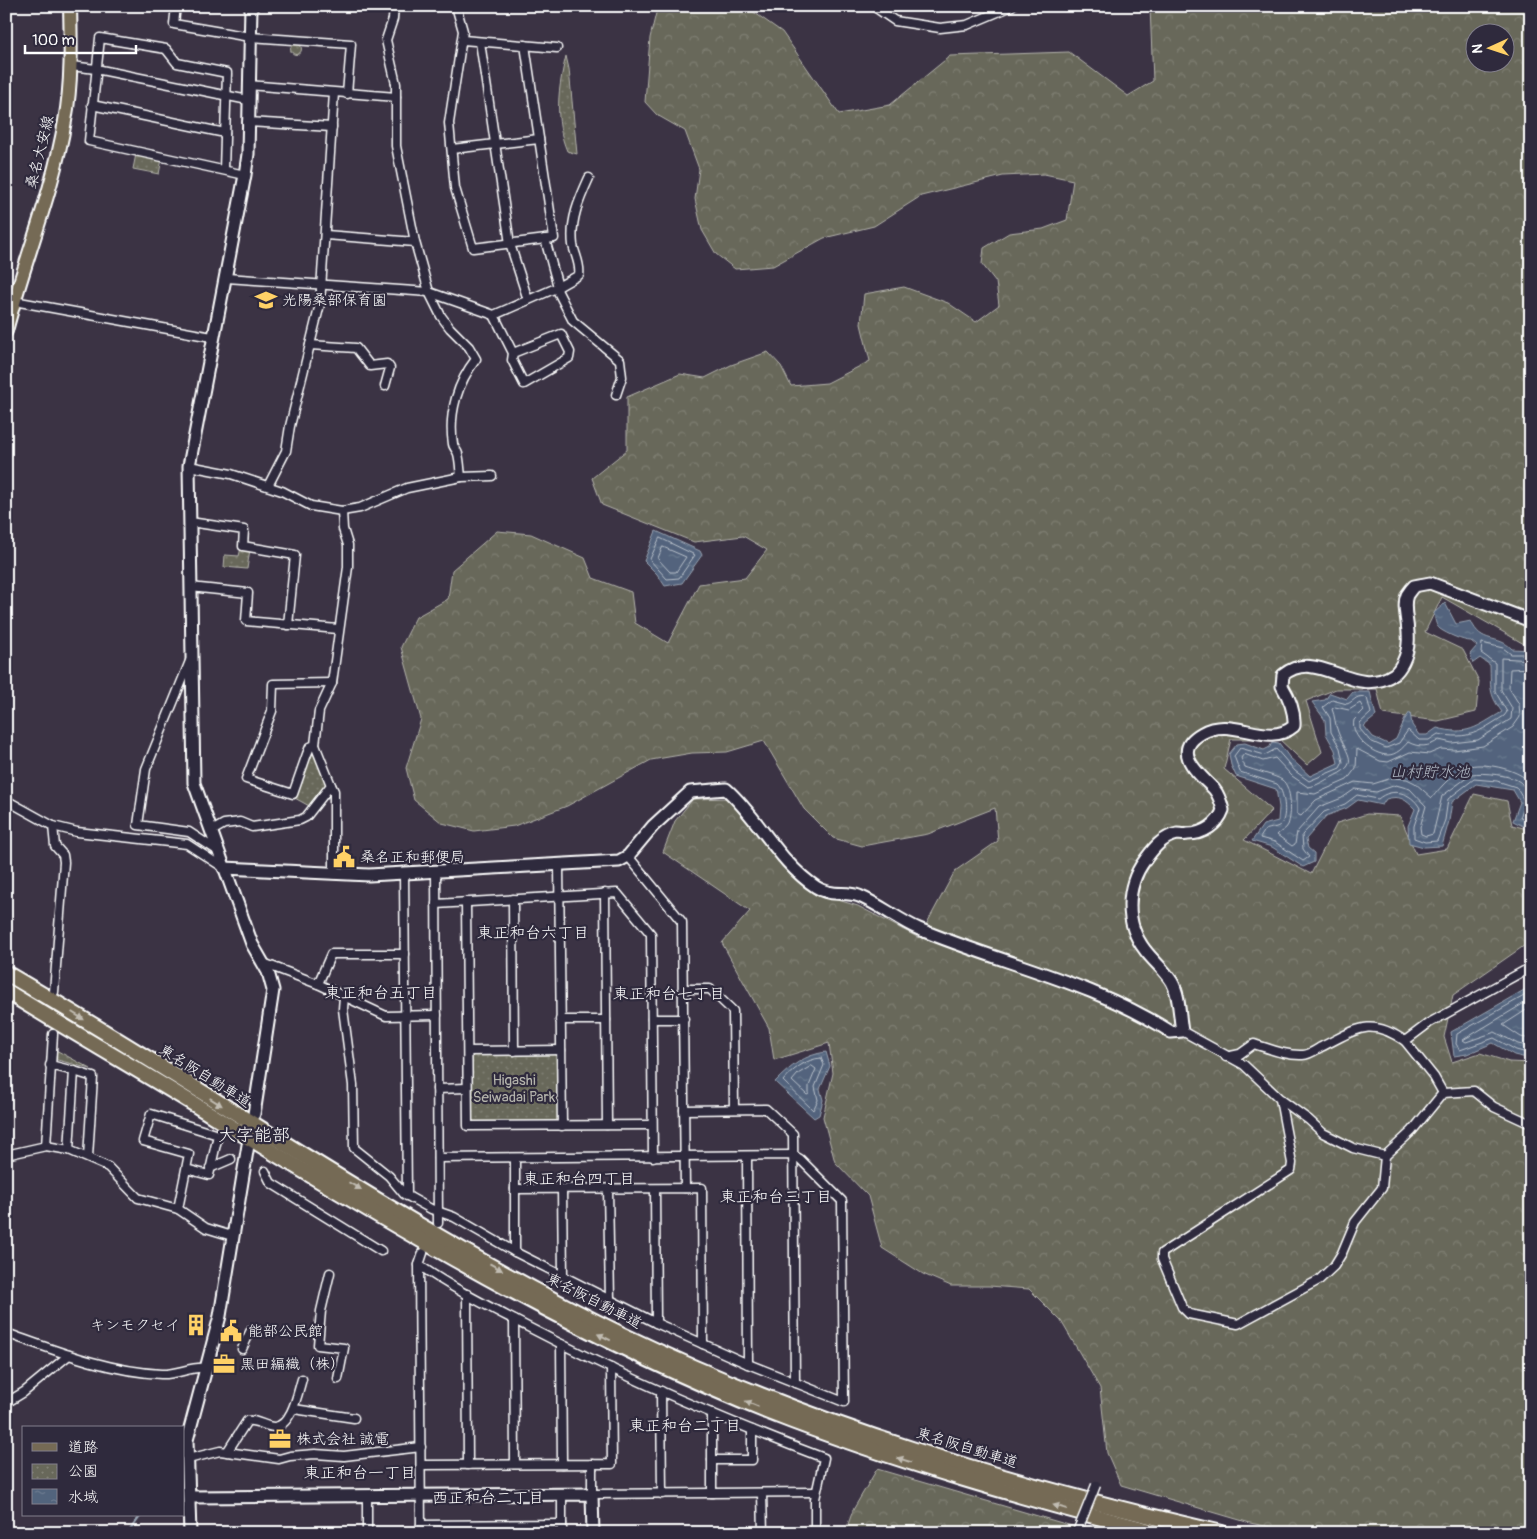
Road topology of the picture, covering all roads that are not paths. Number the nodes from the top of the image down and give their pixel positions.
1 (70, 6) edge
2 (176, 6) edge
3 (251, 6) edge
4 (394, 6) edge
5 (456, 6) edge
6 (873, 6) edge
7 (1012, 6) edge
8 (250, 37) junction
9 (463, 40) junction
10 (480, 42) junction
11 (525, 45) junction
12 (557, 48) dead end
13 (71, 66) junction
14 (96, 69) junction
15 (248, 85) junction
16 (334, 93) junction
17 (347, 94) junction
18 (226, 95) junction
19 (396, 97) junction
20 (248, 100) junction
21 (92, 105) junction
22 (247, 122) junction
23 (332, 127) junction
24 (225, 133) junction
25 (539, 139) junction
26 (494, 144) junction
27 (452, 149) junction
28 (224, 170) junction
29 (245, 175) junction
30 (589, 178) dead end
31 (326, 235) junction
32 (545, 239) junction
33 (415, 242) junction
34 (510, 244) junction
35 (227, 278) junction
36 (323, 284) junction
37 (557, 288) junction
38 (429, 292) junction
39 (14, 300) junction
40 (528, 300) junction
41 (494, 315) junction
42 (576, 324) junction
43 (6, 331) edge
44 (561, 334) junction
45 (212, 337) junction
46 (310, 345) junction
47 (513, 353) junction
48 (385, 386) dead end
49 (616, 395) dead end
50 (189, 466) junction
51 (492, 476) dead end
52 (461, 478) junction
53 (268, 486) junction
54 (342, 511) junction
55 (190, 522) junction
56 (190, 586) junction
57 (1531, 621) edge
58 (288, 625) junction
59 (338, 628) junction
60 (193, 655) junction
61 (332, 683) junction
62 (315, 745) junction
63 (331, 785) junction
64 (6, 800) edge
65 (53, 826) junction
66 (212, 831) junction
67 (218, 850) junction
68 (628, 856) junction
69 (559, 866) junction
70 (224, 868) junction
71 (436, 872) junction
72 (334, 874) junction
73 (404, 874) junction
74 (605, 893) junction
75 (560, 896) junction
76 (513, 899) junction
77 (466, 902) junction
78 (436, 904) junction
79 (405, 954) junction
80 (263, 963) junction
81 (1531, 967) edge
82 (6, 973) edge
83 (318, 984) junction
84 (684, 989) junction
85 (6, 991) edge
86 (54, 992) dead end
87 (344, 996) junction
88 (405, 1015) junction
89 (437, 1015) junction
90 (652, 1019) junction
91 (684, 1019) junction
92 (560, 1020) junction
93 (606, 1020) junction
94 (1182, 1030) junction
95 (52, 1034) dead end
96 (1405, 1041) junction
97 (561, 1050) junction
98 (468, 1051) junction
99 (514, 1051) junction
100 (1226, 1057) junction
101 (50, 1065) junction
102 (74, 1071) junction
103 (467, 1088) junction
104 (437, 1089) junction
105 (1443, 1093) junction
106 (1280, 1099) junction
107 (734, 1109) junction
108 (684, 1110) junction
109 (254, 1114) dead end
110 (1531, 1124) edge
111 (607, 1125) junction
112 (652, 1125) junction
113 (562, 1126) junction
114 (46, 1146) junction
115 (248, 1146) dead end
116 (69, 1150) junction
117 (6, 1155) edge
118 (793, 1155) junction
119 (685, 1156) junction
120 (747, 1156) junction
121 (1384, 1156) junction
122 (653, 1157) junction
123 (88, 1158) junction
124 (438, 1158) junction
125 (515, 1158) junction
126 (231, 1159) dead end
127 (210, 1168) junction
128 (186, 1169) junction
129 (265, 1171) dead end
130 (685, 1188) junction
131 (515, 1189) junction
132 (562, 1189) junction
133 (608, 1189) junction
134 (655, 1189) junction
135 (407, 1196) junction
136 (178, 1209) junction
137 (439, 1212) junction
138 (438, 1223) dead end
139 (232, 1236) junction
140 (381, 1251) dead end
141 (515, 1252) junction
142 (423, 1253) dead end
143 (419, 1265) junction
144 (330, 1273) dead end
145 (563, 1276) junction
146 (467, 1294) junction
147 (610, 1300) junction
148 (514, 1320) junction
149 (656, 1324) junction
150 (251, 1330) dead end
151 (6, 1333) edge
152 (561, 1344) junction
153 (703, 1344) junction
154 (242, 1349) dead end
155 (68, 1355) junction
156 (748, 1364) junction
157 (206, 1368) junction
158 (611, 1368) junction
159 (302, 1379) dead end
160 (338, 1379) dead end
161 (795, 1383) junction
162 (661, 1391) junction
163 (6, 1403) edge
164 (294, 1408) junction
165 (712, 1413) junction
166 (354, 1418) dead end
167 (752, 1430) junction
168 (421, 1446) junction
169 (226, 1452) junction
170 (188, 1459) junction
171 (712, 1460) junction
172 (468, 1464) junction
173 (515, 1464) junction
174 (562, 1464) junction
175 (592, 1464) junction
176 (421, 1465) junction
177 (1096, 1485) dead end
178 (762, 1492) junction
179 (816, 1492) junction
180 (712, 1493) junction
181 (592, 1494) junction
182 (662, 1494) junction
183 (421, 1495) junction
184 (562, 1495) junction
185 (367, 1496) junction
186 (190, 1498) junction
187 (562, 1524) junction
188 (421, 1529) edge
189 (469, 1529) edge
190 (1077, 1532) edge
191 (190, 1533) edge
192 (367, 1533) edge
193 (562, 1533) edge
194 (593, 1533) edge
195 (762, 1533) edge
196 (815, 1533) edge
197 (1158, 1533) edge
198 (1222, 1533) edge

1 - 13 main road, 桑名大安線
2 - 8 street
3 - 8 street
4 - 19 street
5 - 9 street
6 - 7 street
8 - 15 street
8 - 17 street
9 - 10 street
9 - 27 street
10 - 11 street
10 - 26 street
11 - 12 street
11 - 25 street
13 - 14 street
13 - 39 main road, 桑名大安線
14 - 18 street
14 - 18 street
14 - 21 street
15 - 16 street
15 - 20 street
16 - 17 street
16 - 23 street
17 - 19 street
18 - 20 street
18 - 24 street
19 - 33 street
20 - 22 street
21 - 24 street
21 - 28 street
22 - 23 street
22 - 29 street
23 - 31 street
24 - 28 street
25 - 26 street
25 - 32 street
26 - 27 street
26 - 34 street
27 - 34 street
28 - 29 street
29 - 35 street
30 - 37 street
31 - 33 street
31 - 36 street
32 - 34 street
32 - 37 street
33 - 38 street
34 - 40 street
35 - 36 street
35 - 45 street
36 - 38 street
36 - 46 street
37 - 40 street
37 - 42 street
38 - 41 street
38 - 52 street
39 - 43 main road, 桑名大安線
39 - 45 street
40 - 41 street
41 - 47 street
42 - 44 street
42 - 49 street
44 - 47 street
44 - 47 street
45 - 50 street
46 - 48 street
46 - 53 street
50 - 53 street
50 - 55 street
51 - 52 street
52 - 54 street
53 - 54 street
54 - 59 street
55 - 56 street
55 - 58 street
56 - 58 street
56 - 60 street
57 - 94 street
58 - 59 street
59 - 61 street
60 - 66 street
60 - 67 street
61 - 62 street
61 - 62 street
62 - 63 street
63 - 66 street
63 - 72 street
64 - 65 street
65 - 70 street
65 - 86 street
66 - 67 street
67 - 70 street
68 - 69 street
68 - 84 street
68 - 94 street
69 - 71 street
69 - 75 street
70 - 72 street
70 - 80 street
71 - 73 street
71 - 78 street
72 - 73 street
73 - 79 street
74 - 75 street
74 - 90 street
74 - 93 street
75 - 76 street
75 - 92 street
76 - 77 street
76 - 99 street
77 - 78 street
77 - 98 street
78 - 89 street
79 - 83 street
79 - 88 street
80 - 83 street
80 - 109 street
81 - 96 street
82 -> 198 highway, 東名阪自動車道
83 - 87 street
84 - 91 street
84 - 107 street
197 -> 85 highway, 東名阪自動車道
87 - 88 street
87 - 135 street
88 - 89 street
88 - 135 street
89 - 104 street
90 - 91 street
90 - 112 street
91 - 108 street
92 - 93 street
92 - 97 street
93 - 111 street
94 - 100 street
95 - 101 street
96 - 100 street
96 - 105 street
97 - 99 street
97 - 113 street
98 - 99 street
98 - 103 street
100 - 106 street
101 - 102 street
101 - 114 street
102 - 116 street
102 - 123 street
103 - 104 street
103 - 113 street
104 - 124 street
105 - 110 street
105 - 121 street
106 - 121 street
106 - 121 street
107 - 108 street
107 - 118 street
108 - 119 street
111 - 112 street
111 - 113 street
112 - 122 street
114 - 116 street
114 - 117 street
115 - 139 street
116 - 123 street
118 - 120 street
118 - 161 street
118 - 161 street
119 - 120 street
119 - 122 street
119 - 130 street
120 - 156 street
122 - 125 street
123 - 136 street
124 - 125 street
124 - 137 street
125 - 131 street
126 - 127 street
127 - 128 street
127 - 128 street
128 - 136 street
129 - 140 street
130 - 134 street
130 - 153 street
131 - 132 street
131 - 141 street
132 - 133 street
132 - 145 street
133 - 134 street
133 - 147 street
134 - 149 street
135 - 137 street
136 - 139 street
137 - 138 street
137 - 141 street
139 - 157 street
141 - 145 street
142 - 143 street
143 - 146 street
143 - 168 street
144 - 160 street
145 - 147 street
146 - 148 street
146 - 172 street
147 - 149 street
148 - 152 street
148 - 173 street
149 - 153 street
150 - 154 street
151 - 155 street
152 - 158 street
152 - 174 street
153 - 156 street
155 - 157 street
155 - 163 street
156 - 161 street
157 - 170 street
158 - 162 street
158 - 175 street
159 - 164 street
162 - 165 street
162 - 182 street
164 - 166 street
164 - 169 street
165 - 167 street
165 - 171 street
167 - 171 street
167 - 179 street
168 - 169 street
168 - 176 street
169 - 170 street
170 - 186 street
171 - 180 street
172 - 173 street
172 - 176 street
173 - 174 street
174 - 175 street
175 - 181 street
176 - 183 street
177 - 190 street, bridge
178 - 179 street
178 - 180 street
178 - 195 street
179 - 196 street
180 - 182 street
181 - 182 street
181 - 184 street
181 - 194 street
183 - 184 street
183 - 185 street
183 - 188 street
184 - 187 street
185 - 186 street
185 - 192 street
186 - 191 street
187 - 189 street
187 - 193 street
188 - 189 street

